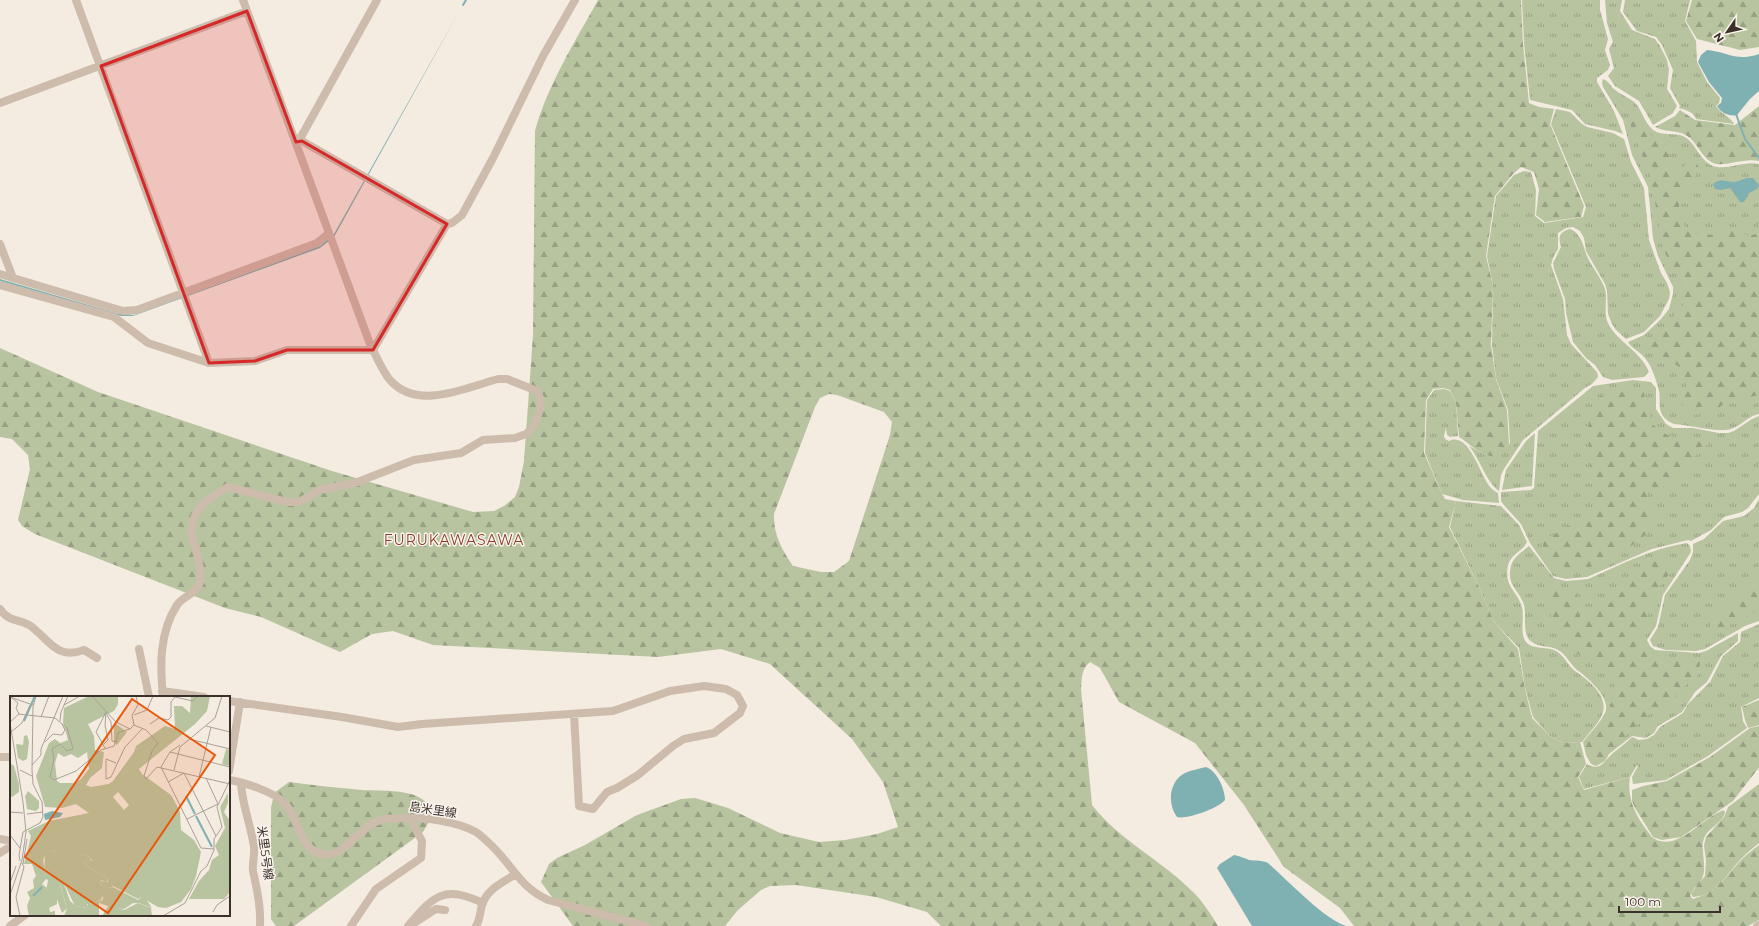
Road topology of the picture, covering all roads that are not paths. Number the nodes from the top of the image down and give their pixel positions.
1 (76, 0) edge
2 (243, 0) edge
3 (377, 0) edge
4 (574, 0) edge
5 (247, 11) junction
6 (101, 66) junction
7 (0, 103) edge
8 (296, 142) junction
9 (447, 224) junction
10 (329, 233) junction
11 (0, 244) edge
12 (0, 274) edge
13 (13, 278) junction
14 (0, 285) edge
15 (183, 293) junction
16 (373, 350) junction
17 (209, 363) junction
18 (0, 609) edge
19 (138, 649) dead end
20 (97, 658) dead end
21 (162, 694) edge
22 (149, 696) edge
23 (190, 696) edge
24 (230, 701) edge
25 (240, 702) junction
26 (574, 714) dead end
27 (0, 756) edge
28 (10, 757) edge
29 (230, 765) edge
30 (230, 780) edge
31 (241, 783) junction
32 (410, 818) junction
33 (0, 839) edge
34 (10, 841) edge
35 (10, 847) edge
36 (0, 853) edge
37 (516, 874) junction
38 (483, 903) junction
39 (445, 910) dead end
40 (24, 916) edge
41 (10, 926) edge
42 (260, 926) edge
43 (351, 926) edge
44 (409, 926) edge
45 (476, 926) edge
46 (646, 926) edge

1 - 6 street
2 - 5 street
3 - 8 street
4 - 9 street
5 - 6 street
5 - 8 street
6 - 7 street
6 - 15 street
8 - 9 street
8 - 10 street
9 - 16 street
10 - 15 street
10 - 16 street
11 - 13 street
12 - 13 street
13 - 15 street
14 - 17 street
15 - 17 street
16 - 17 street
16 - 21 street
18 - 20 street
19 - 22 street
21 - 23 street
24 - 25 street
25 - 26 street
25 - 29 street
27 - 28 street
30 - 31 street, 島米里線
31 - 32 street, 島米里線
31 - 42 street, 米里5号線
32 - 37 street, 島米里線
32 - 43 street
33 - 34 street
35 - 36 street
37 - 38 street
37 - 46 street, 島米里線
38 - 44 street
38 - 45 street
39 - 44 street
40 - 41 street

